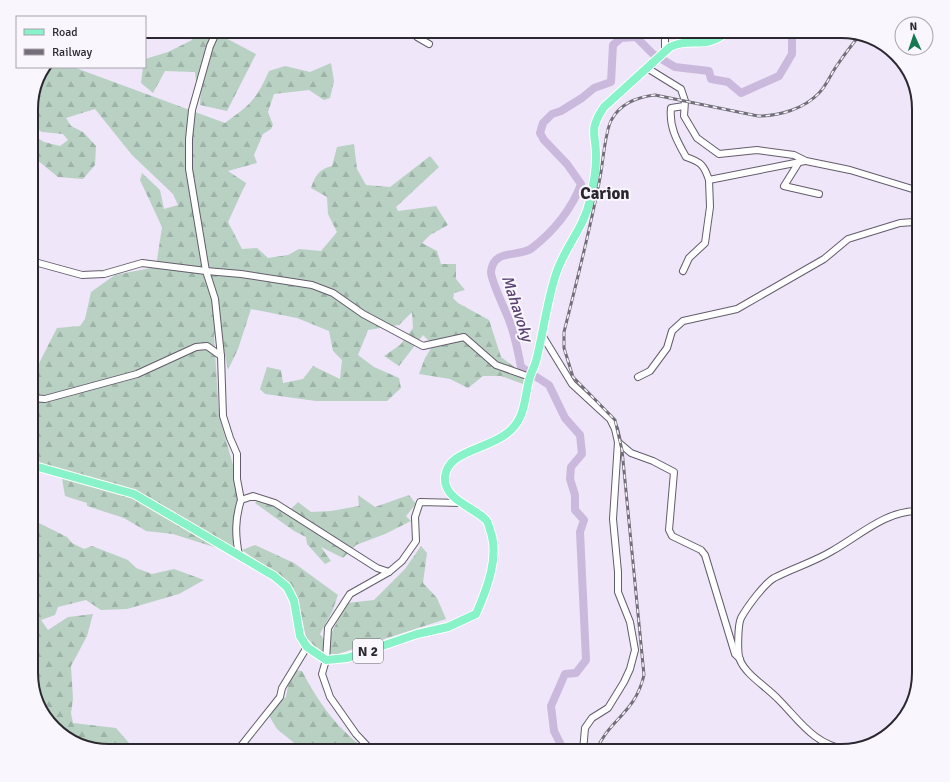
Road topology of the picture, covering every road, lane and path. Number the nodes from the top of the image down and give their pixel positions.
1 (214, 38) edge
2 (419, 38) edge
3 (665, 38) edge
4 (718, 38) edge
5 (429, 44) dead end
6 (665, 51) junction
7 (649, 66) junction
8 (684, 106) junction
9 (802, 161) junction
10 (709, 180) junction
11 (912, 189) edge
12 (819, 194) dead end
13 (912, 222) edge
14 (38, 263) edge
15 (206, 271) junction
16 (683, 271) dead end
17 (542, 335) junction
18 (221, 356) junction
19 (530, 377) junction
20 (638, 377) dead end
21 (38, 398) edge
22 (618, 442) junction
23 (38, 467) edge
24 (241, 500) junction
25 (460, 503) junction
26 (912, 511) edge
27 (239, 555) junction
28 (389, 572) junction
29 (306, 647) junction
30 (740, 659) junction
31 (326, 660) junction
32 (243, 744) edge
33 (365, 744) edge
34 (583, 744) edge
35 (832, 744) edge

1 - 15 street
2 - 5 street
3 - 6 street
4 - 6 main road, N 2
6 - 7 main road, N 2
7 - 8 street
7 - 17 main road, N 2
8 - 9 street
8 - 10 street
9 - 10 street
9 - 11 street
9 - 12 street
10 - 16 street
13 - 20 street
14 - 15 street
15 - 18 street
15 - 19 street
17 - 19 main road, N 2
17 - 22 street
18 - 21 street
18 - 24 street
19 - 25 main road, N 2
22 - 30 street
22 - 34 street
23 - 27 main road
24 - 27 street
24 - 28 street
25 - 28 street
25 - 31 main road, N 2
26 - 30 street
27 - 29 main road
28 - 31 street
29 - 31 main road
29 - 32 street
30 - 35 street
31 - 33 street

